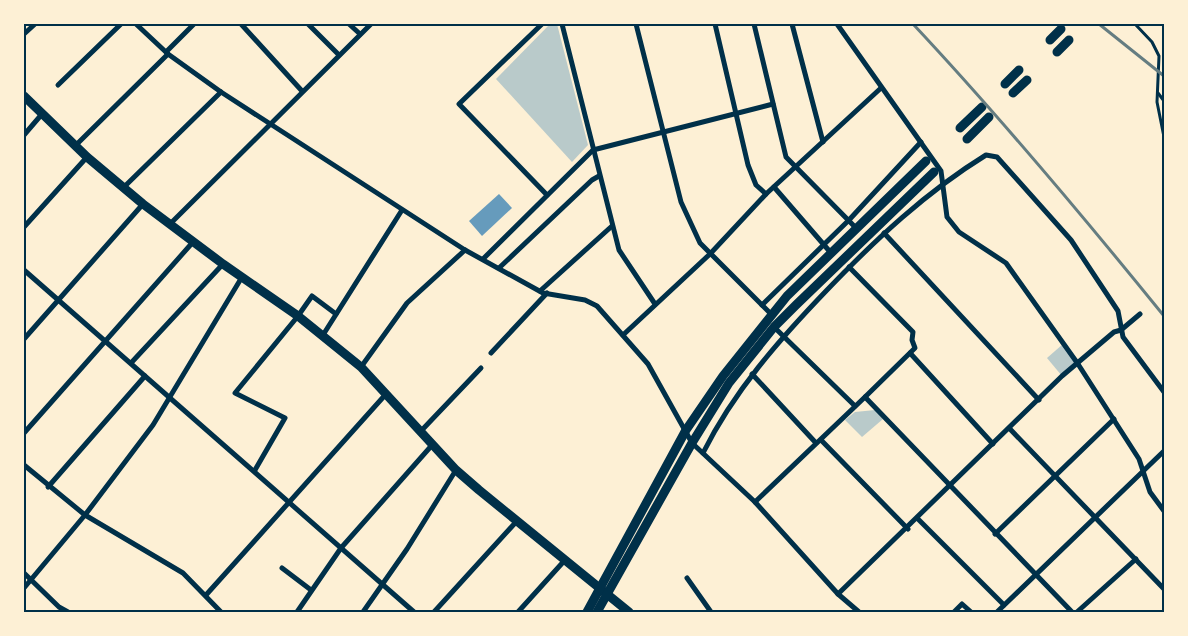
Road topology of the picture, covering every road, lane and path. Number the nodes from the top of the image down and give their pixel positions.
1 (35, 24) edge
2 (121, 24) edge
3 (136, 24) edge
4 (194, 24) edge
5 (241, 24) edge
6 (308, 24) edge
7 (349, 24) edge
8 (371, 24) edge
9 (542, 24) edge
10 (562, 24) edge
11 (636, 24) edge
12 (715, 24) edge
13 (754, 24) edge
14 (792, 24) edge
15 (837, 24) edge
16 (1135, 24) edge
17 (1061, 29) dead end
18 (24, 34) edge
19 (360, 34) junction
20 (1050, 40) dead end
21 (1069, 40) dead end
22 (1057, 52) dead end
23 (167, 53) junction
24 (339, 55) junction
25 (1019, 70) dead end
26 (1027, 80) dead end
27 (1005, 84) dead end
28 (58, 86) dead end
29 (881, 88) junction
30 (1157, 90) junction
31 (302, 91) junction
32 (221, 92) junction
33 (1013, 94) dead end
34 (24, 96) edge
35 (1164, 102) edge
36 (773, 104) junction
37 (982, 107) dead end
38 (737, 113) junction
39 (42, 114) junction
40 (989, 117) dead end
41 (270, 124) junction
42 (960, 128) dead end
43 (662, 132) junction
44 (24, 135) edge
45 (1164, 137) edge
46 (967, 140) dead end
47 (824, 142) junction
48 (922, 142) junction
49 (75, 146) junction
50 (593, 150) junction
51 (87, 157) junction
52 (926, 161) dead end
53 (798, 167) junction
54 (934, 172) dead end
55 (599, 176) junction
56 (943, 186) junction
57 (123, 188) junction
58 (774, 188) junction
59 (766, 194) junction
60 (547, 195) junction
61 (143, 204) junction
62 (402, 210) junction
63 (849, 220) junction
64 (170, 224) junction
65 (612, 226) junction
66 (24, 228) edge
67 (856, 228) junction
68 (884, 232) junction
69 (194, 242) junction
70 (823, 244) junction
71 (465, 250) junction
72 (831, 253) junction
73 (710, 254) junction
74 (483, 259) junction
75 (222, 264) junction
76 (849, 267) junction
77 (499, 268) junction
78 (24, 270) edge
79 (242, 277) junction
80 (540, 291) junction
81 (547, 294) junction
82 (58, 300) junction
83 (655, 304) junction
84 (762, 305) junction
85 (336, 314) junction
86 (771, 314) junction
87 (1140, 314) dead end
88 (298, 316) junction
89 (774, 327) junction
90 (1121, 330) junction
91 (323, 335) junction
92 (623, 335) junction
93 (783, 336) junction
94 (24, 339) edge
95 (104, 342) junction
96 (491, 353) dead end
97 (910, 353) junction
98 (130, 363) junction
99 (1078, 364) junction
100 (362, 366) junction
101 (481, 368) dead end
102 (752, 374) junction
103 (145, 376) junction
104 (1164, 392) edge
105 (386, 394) junction
106 (865, 397) junction
107 (172, 398) junction
108 (1039, 400) junction
109 (856, 406) junction
110 (1114, 419) junction
111 (1010, 429) junction
112 (686, 430) junction
113 (421, 431) junction
114 (24, 433) edge
115 (819, 441) junction
116 (692, 443) junction
117 (434, 444) junction
118 (993, 444) junction
119 (1164, 451) edge
120 (703, 453) junction
121 (24, 466) edge
122 (255, 470) junction
123 (456, 470) junction
124 (1144, 472) junction
125 (1055, 474) junction
126 (48, 486) junction
127 (949, 488) junction
128 (290, 501) junction
129 (755, 502) junction
130 (1164, 511) edge
131 (85, 515) junction
132 (1096, 518) junction
133 (918, 519) junction
134 (516, 522) junction
135 (908, 529) junction
136 (995, 534) junction
137 (341, 548) junction
138 (1136, 559) junction
139 (565, 560) junction
140 (282, 568) dead end
141 (24, 573) edge
142 (1035, 575) junction
143 (687, 578) dead end
144 (31, 579) junction
145 (382, 584) junction
146 (24, 588) edge
147 (1164, 589) edge
148 (311, 590) junction
149 (602, 591) junction
150 (206, 594) junction
151 (838, 594) junction
152 (1004, 605) junction
153 (68, 612) edge
154 (221, 612) edge
155 (297, 612) edge
156 (364, 612) edge
157 (414, 612) edge
158 (434, 612) edge
159 (518, 612) edge
160 (587, 612) edge
161 (597, 612) edge
162 (630, 612) edge
163 (711, 612) edge
164 (859, 612) edge
165 (954, 612) edge
166 (971, 612) edge
167 (997, 612) edge
168 (1072, 612) edge
169 (1077, 612) edge

1 - 18 street
2 - 28 street
3 - 23 street
4 - 23 street
5 - 31 street
6 - 24 street
7 - 19 street
8 - 19 street
9 - 60 street
10 - 50 street
11 - 43 street
12 - 38 street
13 - 36 street
14 - 47 street
15 - 29 street
16 - 30 lane
17 - 20 main road
19 - 24 street
21 - 22 main road
23 - 32 street
23 - 49 street
24 - 31 street
25 - 27 main road
26 - 33 main road
29 - 47 street
29 - 48 street
30 - 35 lane
30 - 45 lane
31 - 41 street
32 - 41 street
32 - 57 street
34 - 39 main road
36 - 38 street
36 - 53 street
37 - 42 main road
38 - 43 street
38 - 59 street
39 - 44 street
39 - 49 main road
40 - 46 main road
41 - 62 street
41 - 64 street
43 - 50 street
43 - 73 street
47 - 53 street
48 - 56 street
48 - 63 street
49 - 51 main road
50 - 55 street
50 - 60 street
51 - 57 main road
51 - 66 street
52 - 67 main road
53 - 58 street
53 - 63 street
54 - 89 main road
55 - 65 street
55 - 77 street
56 - 68 street
56 - 90 street
56 - 99 street
57 - 61 main road
58 - 59 street
58 - 70 street
59 - 73 street
60 - 74 street
61 - 64 main road
61 - 82 street
62 - 71 street
62 - 85 street
63 - 67 street
63 - 70 street
64 - 69 main road
65 - 80 street
65 - 83 street
67 - 72 main road
68 - 76 street
68 - 108 street
69 - 75 main road
69 - 95 street
70 - 72 street
70 - 84 street
71 - 74 street
71 - 100 street
72 - 86 main road
73 - 83 street
73 - 84 street
74 - 77 street
75 - 79 main road
75 - 98 street
76 - 93 street
76 - 97 street
77 - 80 street
78 - 82 street
79 - 88 main road
79 - 107 street
80 - 81 street
81 - 92 street
81 - 96 street
82 - 94 street
82 - 95 street
83 - 92 street
84 - 86 street
85 - 88 street
85 - 91 street
86 - 112 main road
87 - 90 street
88 - 91 main road
88 - 122 street
89 - 93 street
89 - 116 main road
90 - 99 street
90 - 104 street
91 - 100 main road
92 - 112 street
93 - 102 street
93 - 109 street
95 - 98 street
95 - 114 street
97 - 106 street
97 - 118 street
98 - 103 street
99 - 108 street
99 - 110 street
100 - 105 main road
101 - 113 street
102 - 115 street
102 - 120 street
103 - 107 street
103 - 126 street
105 - 113 main road
105 - 128 street
106 - 109 street
106 - 127 street
107 - 122 street
107 - 131 street
108 - 111 street
109 - 115 street
110 - 124 street
110 - 125 street
111 - 118 street
111 - 125 street
112 - 116 street
112 - 149 main road
113 - 117 main road
115 - 129 street
115 - 135 street
116 - 120 street
116 - 149 main road
117 - 123 main road
117 - 137 street
118 - 127 street
119 - 124 street
120 - 129 street
121 - 126 street
122 - 128 street
123 - 134 main road
123 - 145 street
124 - 130 street
124 - 132 street
125 - 132 street
125 - 136 street
126 - 131 street
127 - 133 street
127 - 136 street
128 - 137 street
128 - 150 street
129 - 151 street
131 - 144 street
131 - 150 street
132 - 138 street
132 - 142 street
133 - 135 street
133 - 152 street
134 - 139 main road
134 - 158 street
135 - 151 street
136 - 142 street
137 - 145 street
137 - 148 street
138 - 147 street
138 - 169 street
139 - 149 main road
139 - 159 street
140 - 148 street
141 - 144 street
142 - 152 street
142 - 168 street
143 - 163 street
144 - 146 street
144 - 153 street
145 - 156 street
145 - 157 street
148 - 155 street
149 - 160 main road
149 - 161 main road
149 - 162 main road
150 - 154 street
151 - 164 street
152 - 167 street
165 - 166 street

